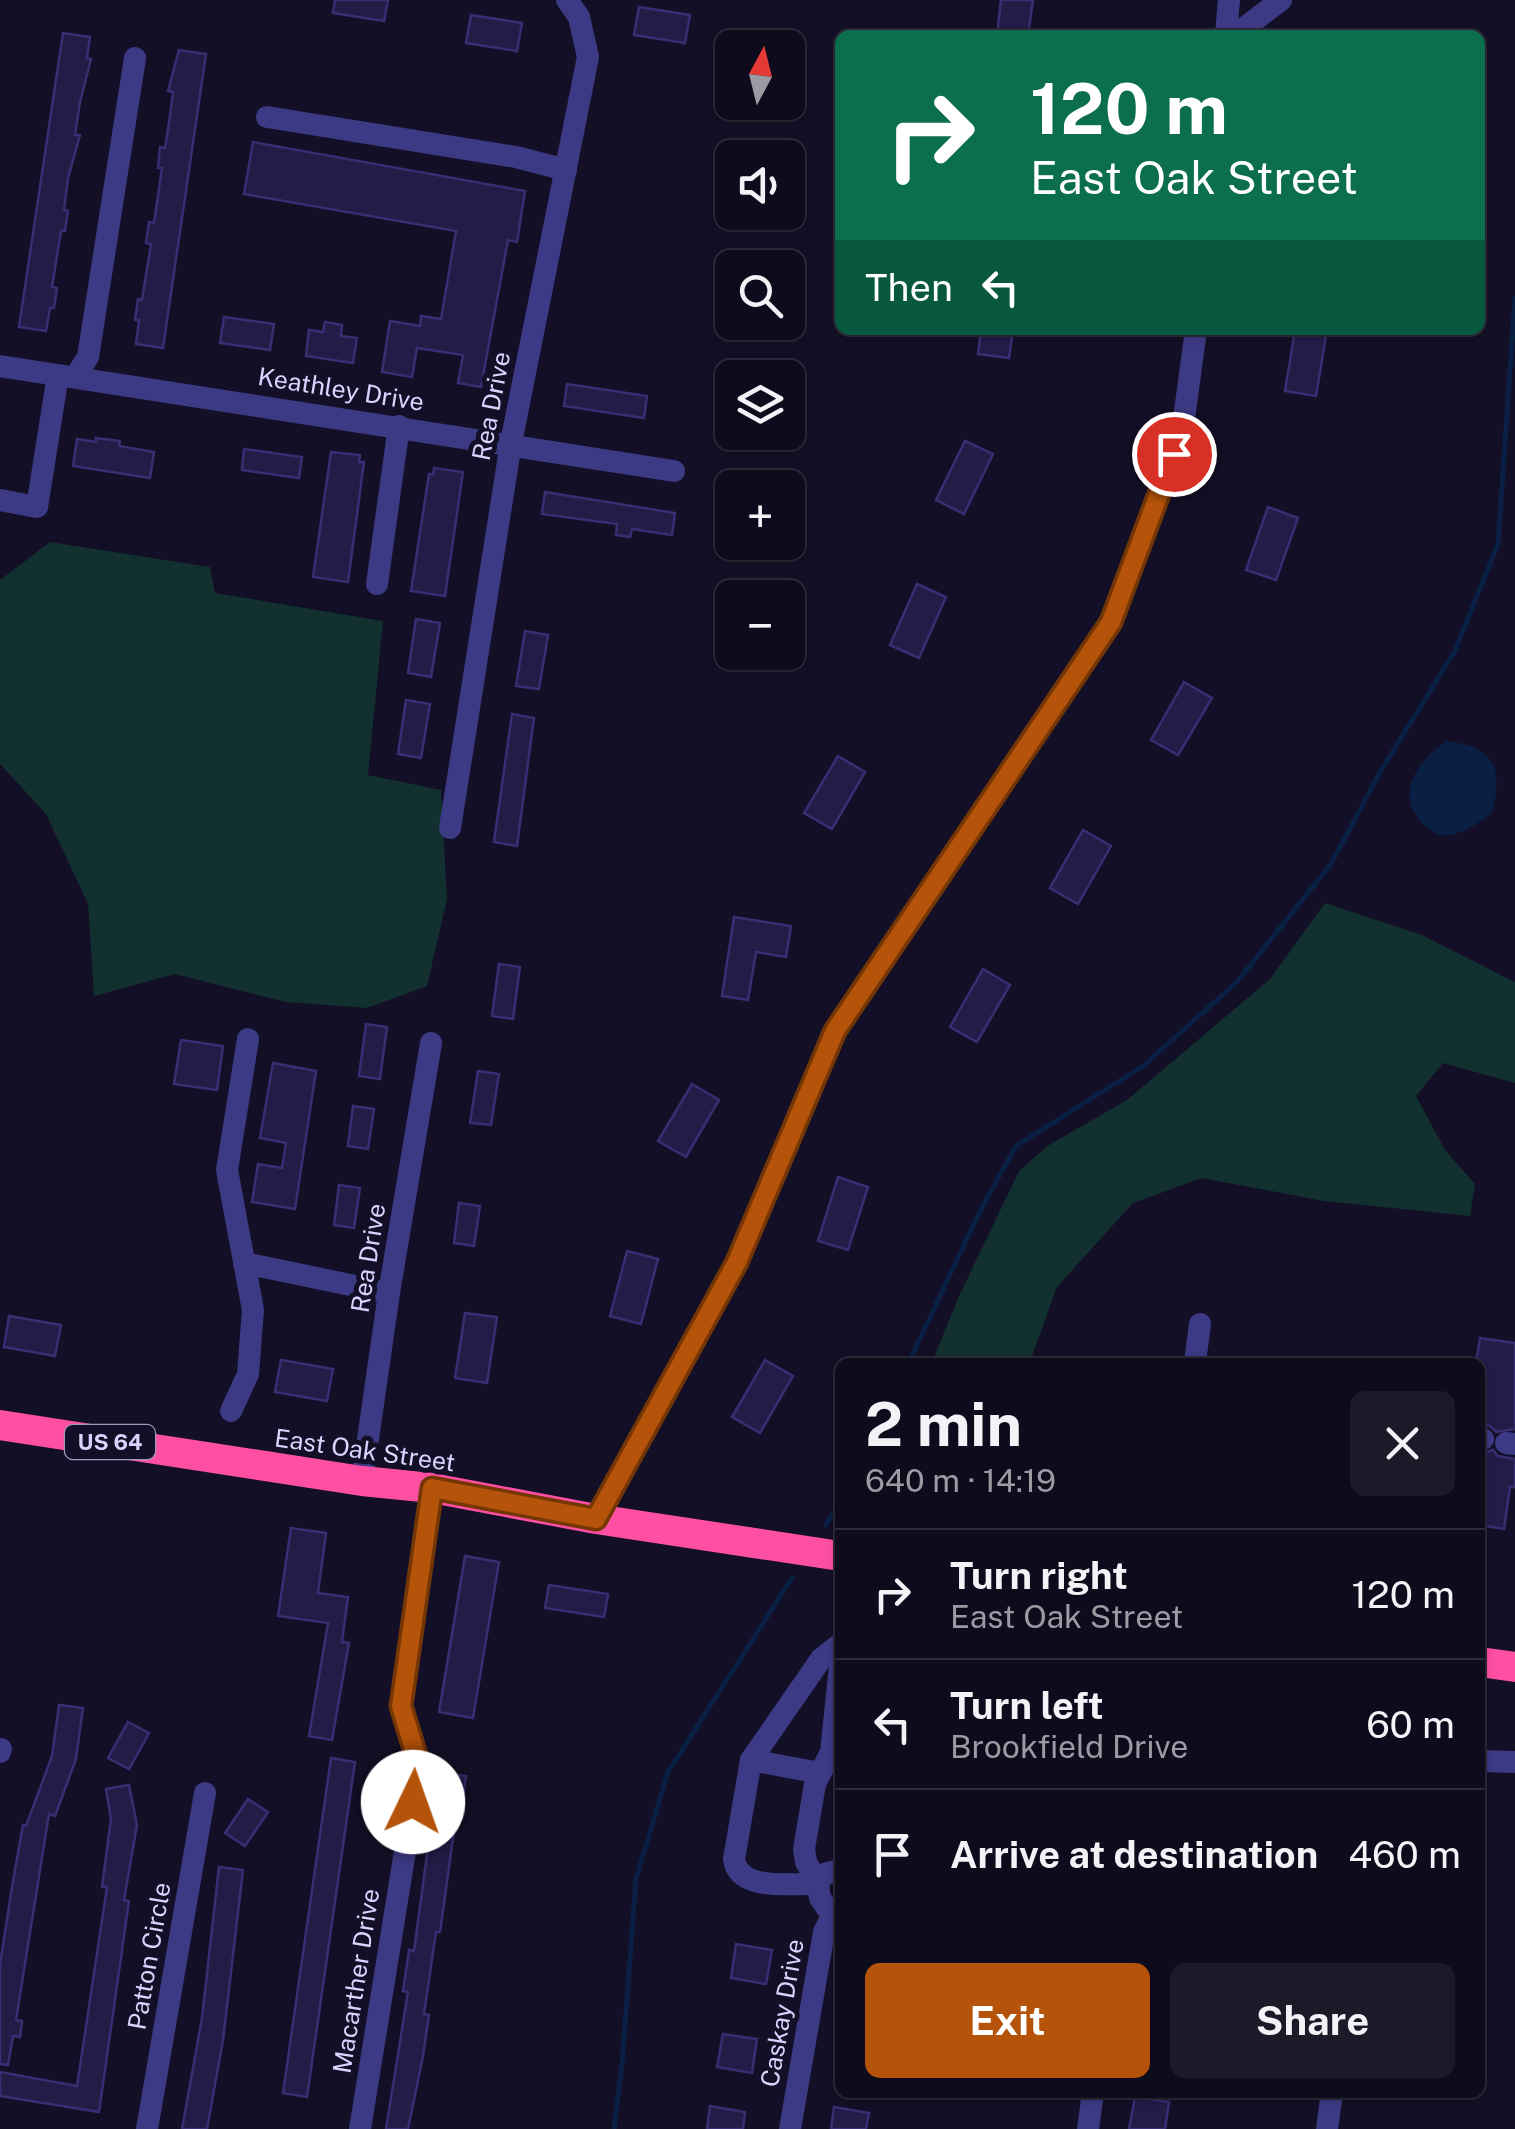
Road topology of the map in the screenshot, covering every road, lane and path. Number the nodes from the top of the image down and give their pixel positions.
1 (567, 0) edge
2 (1229, 0) edge
3 (1281, 0) edge
4 (1226, 30) edge
5 (1242, 30) edge
6 (135, 58) dead end
7 (267, 117) dead end
8 (566, 170) junction
9 (1195, 335) edge
10 (0, 366) edge
11 (66, 376) junction
12 (399, 426) junction
13 (511, 443) junction
14 (674, 471) dead end
15 (0, 500) edge
16 (377, 584) dead end
17 (450, 828) dead end
18 (248, 1039) dead end
19 (431, 1043) dead end
20 (244, 1263) junction
21 (389, 1292) junction
22 (1200, 1324) dead end
23 (1196, 1358) edge
24 (231, 1411) dead end
25 (0, 1425) edge
26 (362, 1481) junction
27 (432, 1488) junction
28 (596, 1519) junction
29 (835, 1555) edge
30 (835, 1648) edge
31 (1485, 1663) edge
32 (1515, 1667) edge
33 (835, 1720) edge
34 (752, 1760) junction
35 (1485, 1761) edge
36 (1515, 1762) edge
37 (820, 1773) junction
38 (205, 1793) dead end
39 (835, 1871) edge
40 (818, 1884) junction
41 (835, 1914) edge
42 (835, 1916) edge
43 (1092, 2098) edge
44 (1331, 2098) edge
45 (147, 2129) edge
46 (360, 2129) edge
47 (790, 2129) edge
48 (1088, 2129) edge
49 (1327, 2129) edge

1 - 8 street, Rea Drive
2 - 4 street
3 - 5 street
6 - 11 street
7 - 8 street
8 - 13 street, Rea Drive
9 - 28 street
10 - 11 street, Keathley Drive
11 - 12 street, Keathley Drive
11 - 15 street
12 - 13 street, Keathley Drive
12 - 16 street
13 - 14 street, Keathley Drive
13 - 17 street, Rea Drive
18 - 20 street
19 - 21 street, Rea Drive
20 - 21 street
20 - 24 street
21 - 26 street, Rea Drive
22 - 23 street
25 - 26 highway, East Oak Street / US 64
26 - 27 highway, East Oak Street / US 64
27 - 28 highway, East Oak Street / US 64
27 - 46 street, Macarther Drive
28 - 29 highway, East Oak Street / US 64
30 - 34 street
31 - 32 highway
33 - 37 street
34 - 37 street
34 - 40 street
35 - 36 street
37 - 40 street
38 - 45 street, Patton Circle
39 - 40 street
40 - 41 street
42 - 47 street, Caskay Drive
43 - 48 street
44 - 49 street

